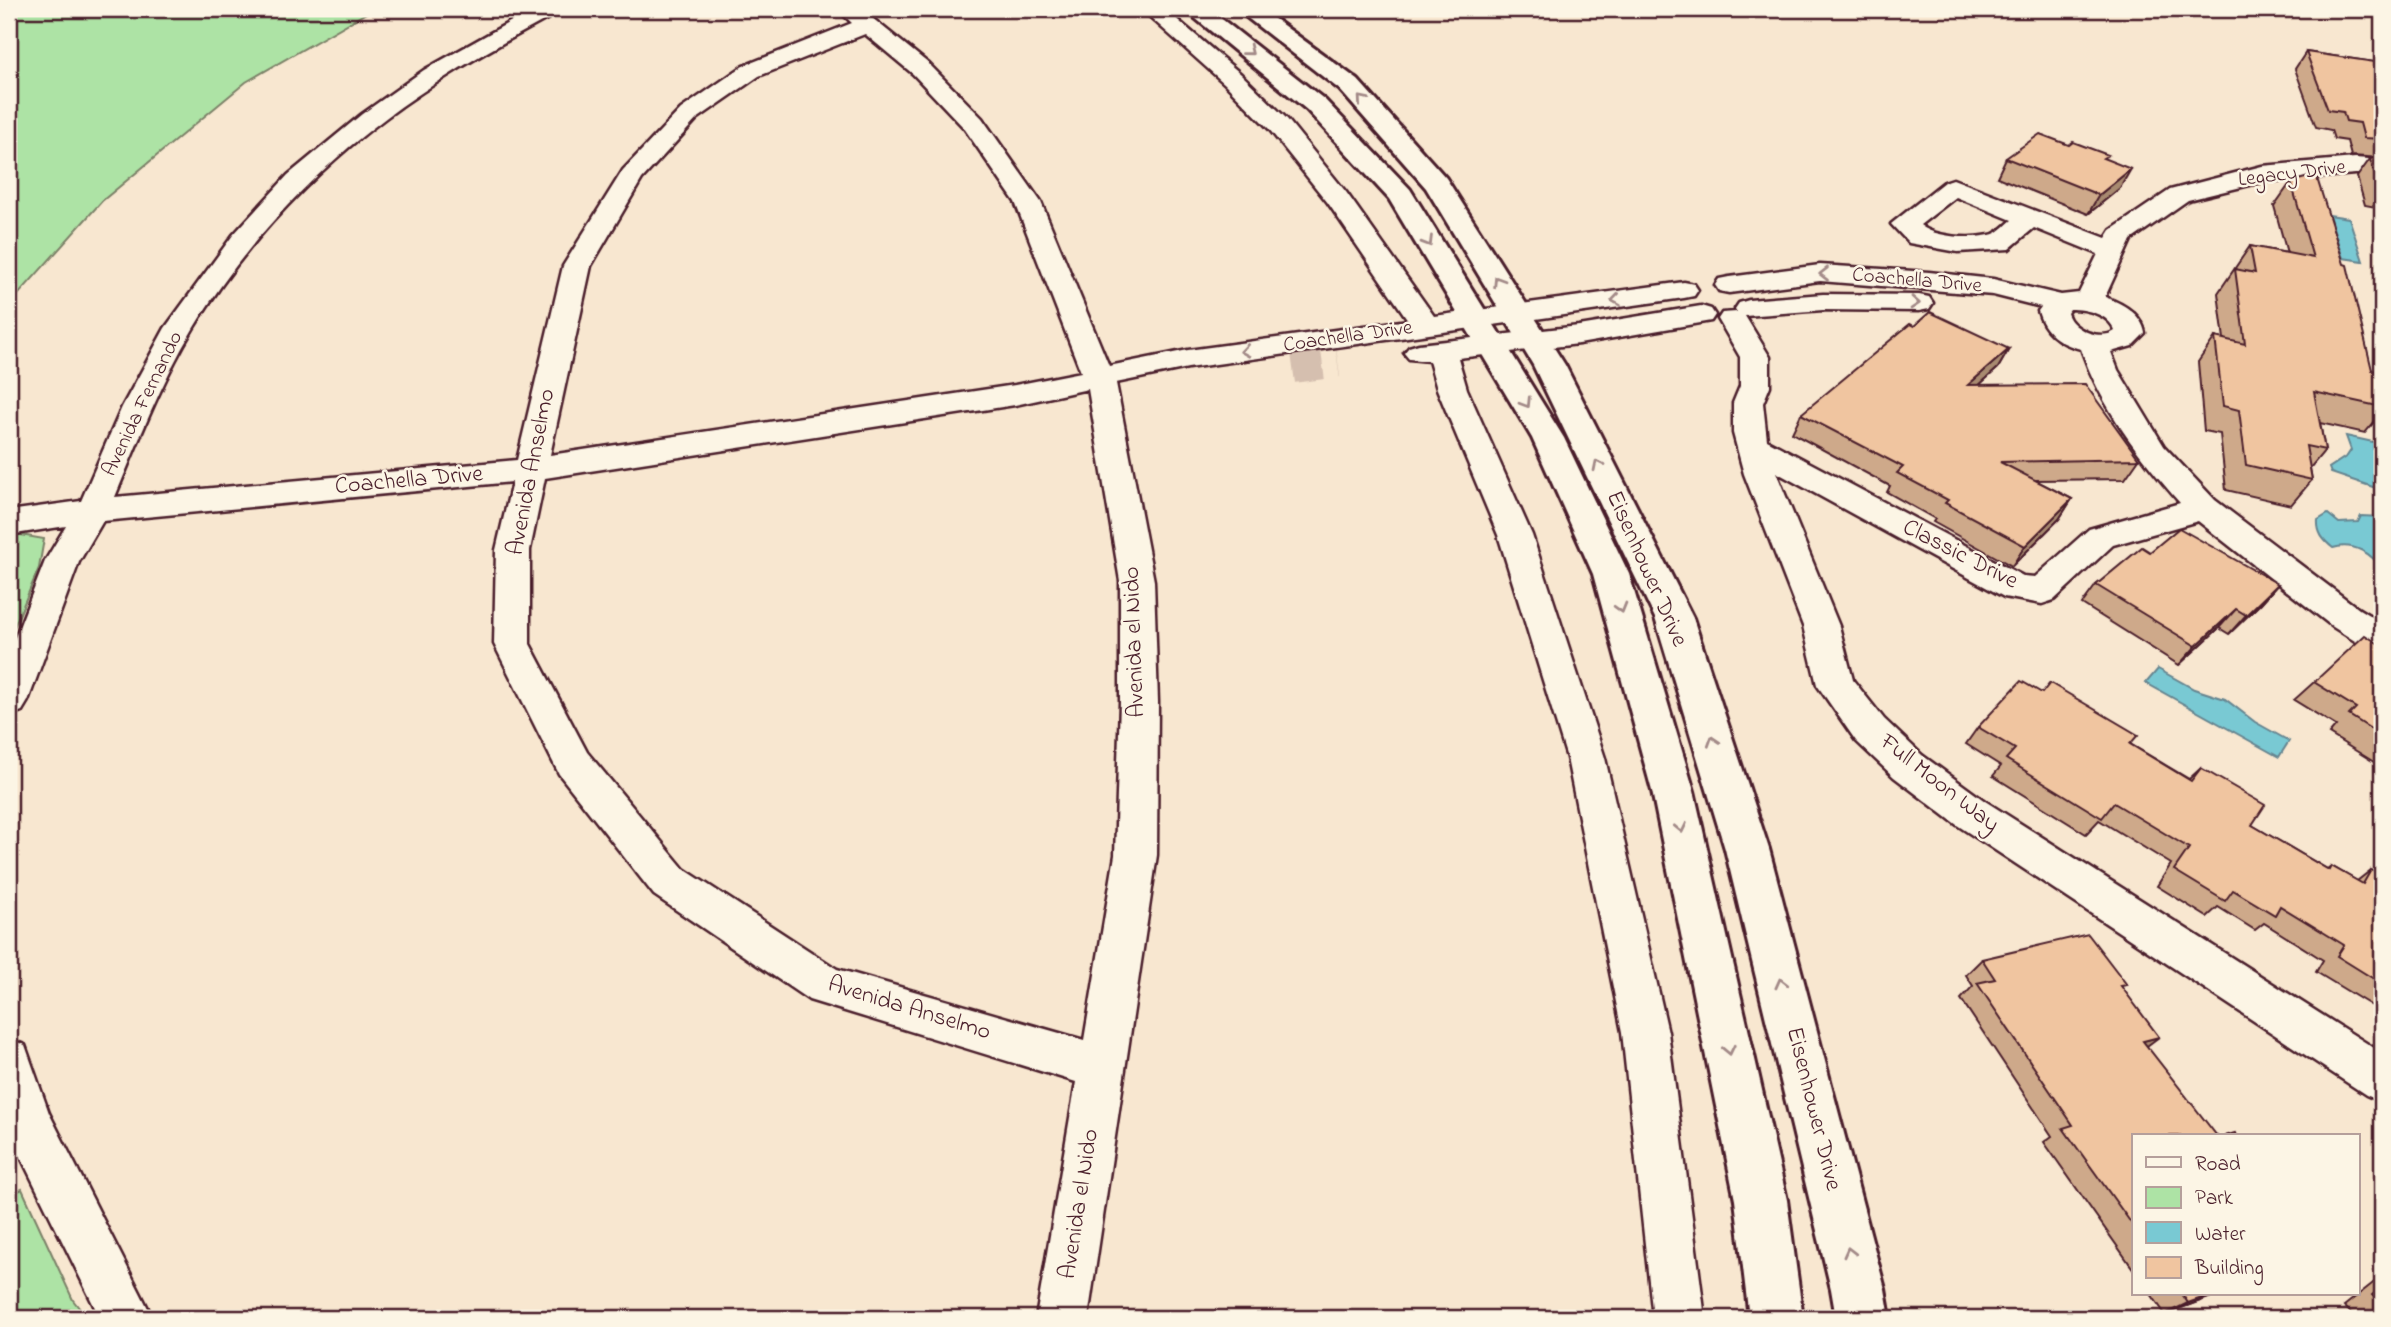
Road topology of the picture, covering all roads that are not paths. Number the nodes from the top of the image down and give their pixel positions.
1 (548, 9) edge
2 (1152, 9) edge
3 (1195, 9) edge
4 (1247, 9) edge
5 (856, 17) edge
6 (2382, 167) edge
7 (2031, 218) dead end
8 (2113, 250) junction
9 (1729, 285) junction
10 (1684, 290) junction
11 (2069, 309) junction
12 (1727, 315) junction
13 (1526, 326) junction
14 (1482, 332) junction
15 (1434, 338) junction
16 (2092, 342) junction
17 (1338, 362) tunnel mouth
18 (1293, 368) tunnel mouth
19 (1101, 384) junction
20 (1015, 395) joint
21 (1753, 446) junction
22 (532, 469) junction
23 (2203, 508) junction
24 (93, 511) junction
25 (9, 523) edge
26 (2382, 640) edge
27 (9, 701) edge
28 (9, 1061) edge
29 (1101, 1067) junction
30 (2382, 1079) edge
31 (127, 1318) edge
32 (1062, 1318) edge
33 (1679, 1318) edge
34 (1776, 1318) edge
35 (1863, 1318) edge

1 - 24 street, Avenida Fernando
2 - 15 street
3 -> 14 main road, Eisenhower Drive
13 -> 4 main road, Eisenhower Drive
5 - 19 street, Avenida el Nido
5 - 22 street, Avenida Anselmo
6 - 8 street, Legacy Drive
7 - 8 street
8 - 11 street, Legacy Drive
9 - 10 street, Coachella Drive
11 -> 9 street, Coachella Drive
9 - 12 street
10 - 12 street
10 -> 13 street, Coachella Drive
12 -> 11 street, Coachella Drive
11 - 16 street, Coachella Drive
11 - 16 street, Coachella Drive
12 - 13 street, Coachella Drive
12 - 21 street, Full Moon Way
13 - 14 street, Coachella Drive
35 -> 13 main road, Eisenhower Drive
14 - 15 street, Coachella Drive
14 -> 34 main road, Eisenhower Drive
15 - 17 street, Coachella Drive
15 -> 19 street, Coachella Drive
15 - 33 street
16 - 23 street
18 - 19 street, Coachella Drive
19 - 20 street, Coachella Drive
19 - 29 street, Avenida el Nido
20 - 22 street, Coachella Drive
21 - 23 street, Classic Drive
21 - 30 street, Full Moon Way
22 - 24 street, Coachella Drive
22 - 29 street, Avenida Anselmo
23 - 26 street
24 - 25 street, Coachella Drive
24 - 27 street, Avenida Fernando
28 - 31 street
29 - 32 street, Avenida el Nido

